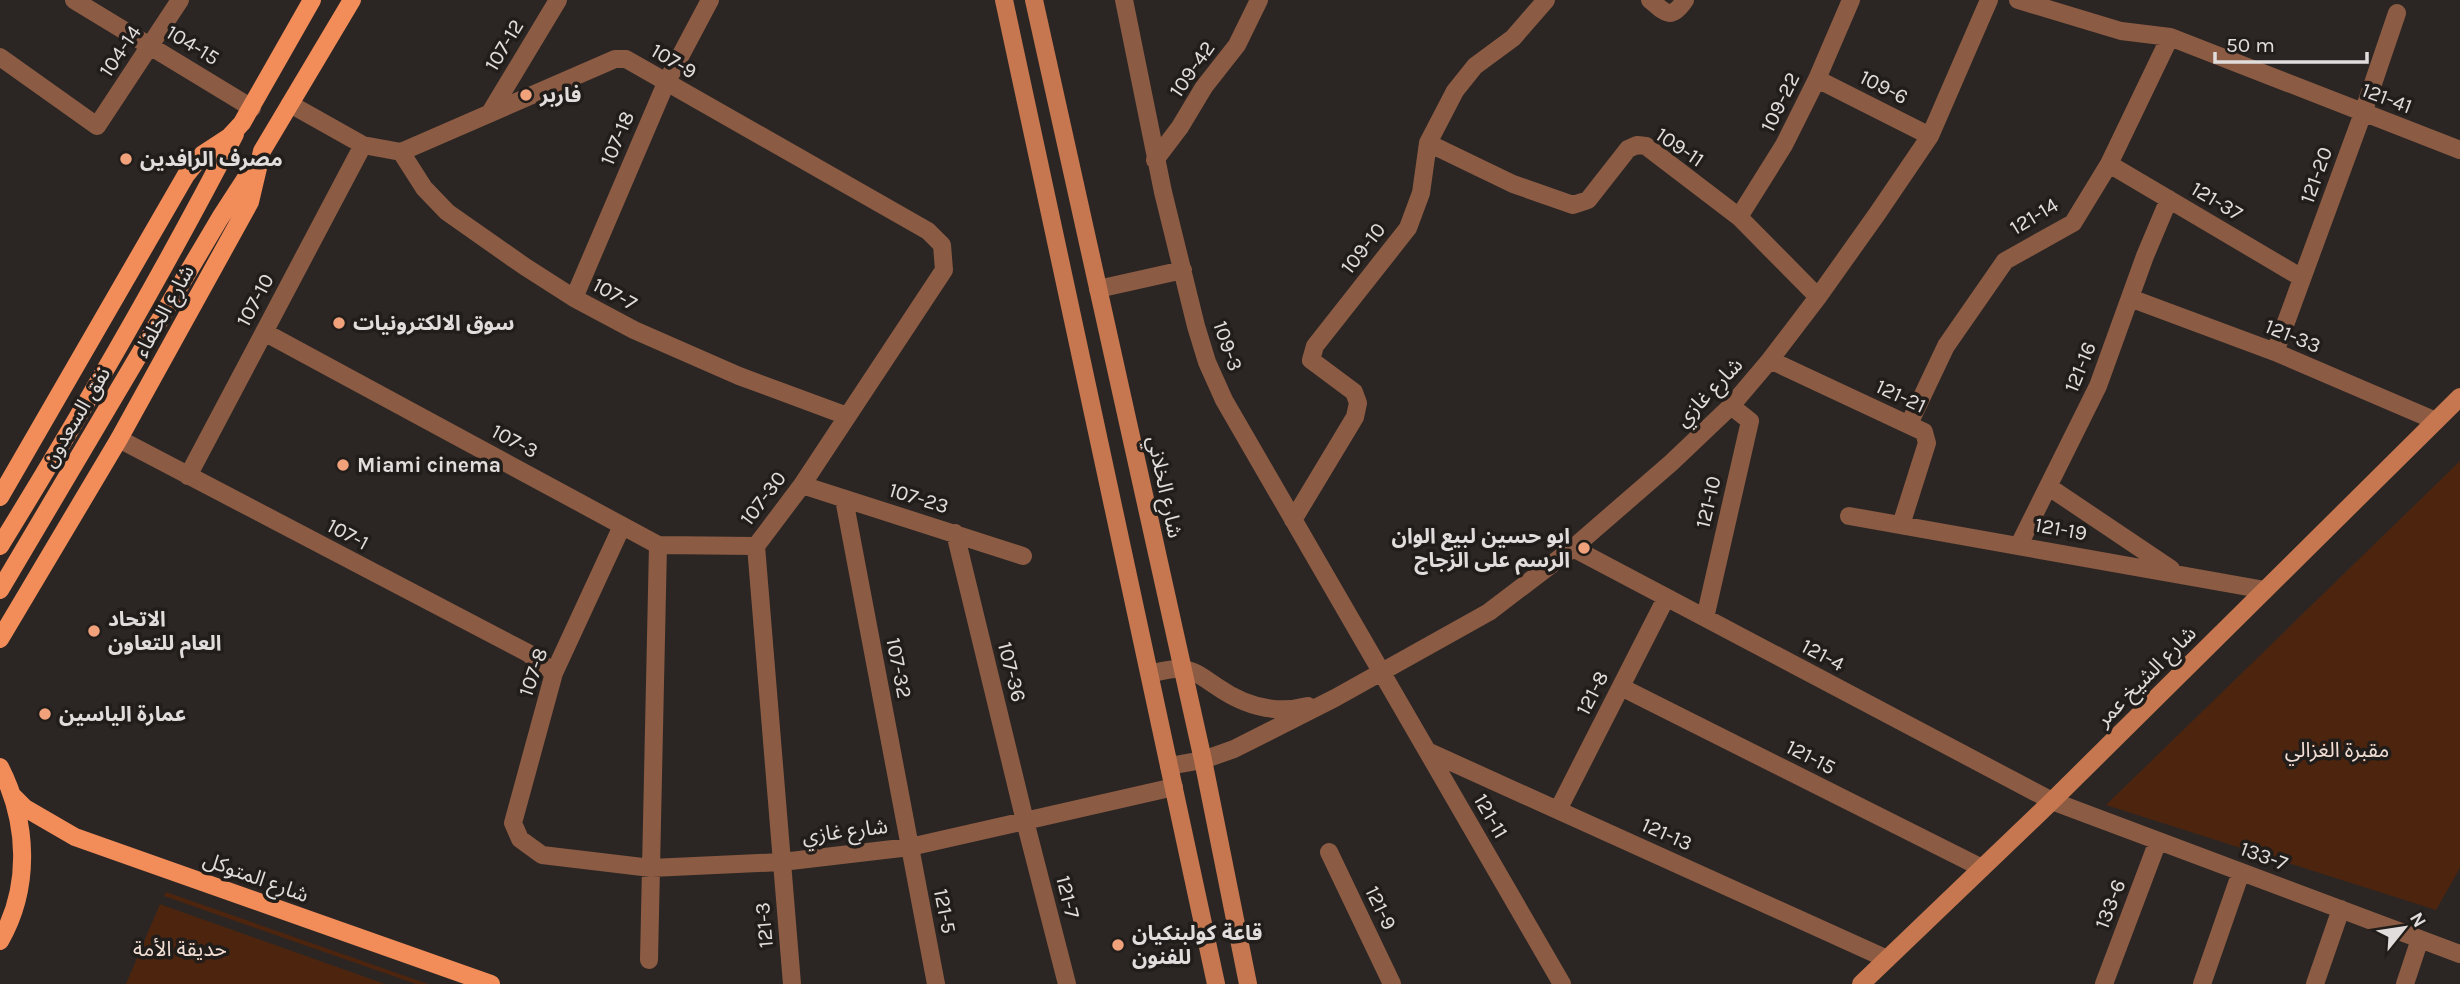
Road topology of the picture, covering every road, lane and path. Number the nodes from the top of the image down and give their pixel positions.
1 (74, 0) edge
2 (180, 0) edge
3 (312, 0) edge
4 (352, 0) edge
5 (558, 0) edge
6 (710, 0) edge
7 (1004, 0) edge
8 (1034, 0) edge
9 (1124, 0) edge
10 (1259, 0) edge
11 (1546, 0) edge
12 (1650, 0) edge
13 (1685, 0) edge
14 (1829, 0) edge
15 (1989, 0) edge
16 (2018, 0) edge
17 (1849, 3) edge
18 (2397, 13) dead end
19 (2171, 37) junction
20 (151, 47) junction
21 (0, 57) edge
22 (1817, 79) junction
23 (666, 83) junction
24 (290, 104) junction
25 (252, 108) junction
26 (490, 113) junction
27 (2363, 113) junction
28 (236, 131) junction
29 (1930, 136) junction
30 (1428, 143) junction
31 (363, 145) junction
32 (2460, 150) edge
33 (401, 152) junction
34 (258, 159) junction
35 (1155, 160) junction
36 (2109, 164) junction
37 (2169, 199) junction
38 (1739, 218) junction
39 (942, 245) joint
40 (1183, 270) junction
41 (2302, 278) junction
42 (1098, 289) junction
43 (1818, 297) junction
44 (574, 298) junction
45 (2130, 298) junction
46 (264, 332) junction
47 (2274, 352) junction
48 (1770, 360) junction
49 (2460, 397) edge
50 (1731, 406) junction
51 (847, 416) junction
52 (2436, 421) junction
53 (1909, 424) junction
54 (119, 439) junction
55 (188, 476) junction
56 (802, 485) junction
57 (2049, 487) junction
58 (2, 490) edge
59 (844, 499) junction
60 (1849, 516) dead end
61 (1293, 520) junction
62 (1901, 525) junction
63 (622, 526) junction
64 (955, 533) junction
65 (658, 545) junction
66 (2018, 545) junction
67 (0, 546) edge
68 (756, 546) junction
69 (1573, 548) junction
70 (1023, 556) dead end
71 (2177, 574) junction
72 (0, 590) edge
73 (2265, 590) junction
74 (1667, 598) junction
75 (1705, 618) junction
76 (0, 639) edge
77 (1182, 669) junction
78 (1382, 671) junction
79 (554, 673) junction
80 (1150, 673) junction
81 (1621, 687) junction
82 (1335, 698) junction
83 (1427, 751) junction
84 (1203, 761) junction
85 (1169, 766) junction
86 (0, 767) edge
87 (1174, 787) junction
88 (13, 796) junction
89 (2052, 801) junction
90 (1558, 810) junction
91 (1025, 821) junction
92 (520, 839) joint
93 (2158, 841) junction
94 (910, 847) junction
95 (1329, 852) dead end
96 (782, 862) junction
97 (651, 868) junction
98 (1982, 868) junction
99 (2241, 872) junction
100 (2341, 909) junction
101 (2420, 939) junction
102 (0, 941) edge
103 (2460, 954) edge
104 (1887, 959) junction
105 (649, 960) dead end
106 (491, 984) edge
107 (792, 984) edge
108 (936, 984) edge
109 (1067, 984) edge
110 (1216, 984) edge
111 (1248, 984) edge
112 (1392, 984) edge
113 (1562, 984) edge
114 (1861, 984) edge
115 (2104, 984) edge
116 (2202, 984) edge
117 (2315, 984) edge
118 (2405, 984) edge

1 - 20 street, 104-15
2 - 20 street, 104-14
3 - 25 main road
4 - 24 main road, شارع الخلفاء
5 - 26 street, 107-12
6 - 23 street, 107-18
7 - 80 main road
8 - 42 main road, شارع الخلاني
9 - 35 street, 109-3
10 - 35 street, 109-42
11 - 30 street, 109-10
12 - 13 street
14 - 17 street
15 - 29 street, شارع غازي
16 - 19 street, 121-41
17 - 22 street, 109-22
18 - 27 street, 121-20
19 - 27 street, 121-41
19 - 36 street, 121-14
20 - 21 street, 104-14
20 - 25 street, 104-15
22 - 29 street, 109-6
22 - 38 street, 109-22
23 - 26 street, 107-9
23 - 39 street, 107-9
23 - 44 street, 107-18
24 - 31 street
24 - 34 main road, شارع الخلفاء
25 - 28 main road
26 - 33 street, 107-9
27 - 32 street, 121-41
27 - 41 street, 121-20
28 - 58 main road
28 - 67 main road, نفق السعدون
29 - 43 street, شارع غازي
30 - 38 street, 109-11
30 - 61 street, 109-10
31 - 33 street
31 - 46 street, 107-10
33 - 44 street, 107-7
34 - 54 main road, شارع الخلفاء
34 - 72 main road, نفق السعدون
35 - 40 street, 109-3
36 - 37 street, 121-37
36 - 53 street, 121-14
37 - 41 street, 121-37
37 - 45 street, 121-16
38 - 43 street, 109-11
39 - 51 street, 107-30
40 - 42 street
40 - 61 street, 109-3
41 - 47 street, 121-20
42 - 77 main road, شارع الخلاني
43 - 48 street, شارع غازي
44 - 51 street, 107-7
45 - 47 street, 121-33
45 - 57 street, 121-16
46 - 55 street, 107-10
46 - 63 street, 107-3
47 - 52 street, 121-33
48 - 50 street, شارع غازي
48 - 53 street, 121-21
49 - 52 main road, شارع الشيخ عمر
50 - 69 street, شارع غازي
50 - 75 street, 121-10
51 - 56 street, 107-30
52 - 73 main road, شارع الشيخ عمر
53 - 62 street, 121-21
54 - 55 street, 107-1
54 - 76 main road, شارع الخلفاء
55 - 79 street, 107-1
56 - 59 street, 107-23
56 - 68 street, 107-30
57 - 66 street, 121-16
57 - 71 street
59 - 64 street, 107-23
59 - 94 street, 107-32
60 - 62 street, 121-19
61 - 78 street, 109-3
62 - 66 street, 121-19
63 - 65 street, 107-3
63 - 79 street, 107-8
64 - 70 street, 107-23
64 - 91 street, 107-36
65 - 68 street, 107-3
65 - 97 street
66 - 71 street, 121-19
68 - 96 street, 107-30
69 - 74 street, 121-4
69 - 78 street, شارع غازي
71 - 73 street, 121-19
73 - 89 main road, شارع الشيخ عمر
74 - 75 street, 121-4
74 - 81 street, 121-8
75 - 89 street, 121-4
77 - 80 street
77 - 82 street, شارع غازي
77 - 84 main road, شارع الخلاني
78 - 82 street, شارع غازي
78 - 83 street, 121-11
79 - 92 street, 107-8
80 - 85 main road
81 - 90 street, 121-8
81 - 98 street, 121-15
82 - 84 street, شارع غازي
83 - 90 street, 121-13
83 - 113 street, 121-11
84 - 85 street, شارع غازي
84 - 111 main road, شارع الخلاني
85 - 87 main road
86 - 88 main road
87 - 91 street, شارع غازي
87 - 110 main road
88 - 102 main road
88 - 106 main road, شارع المتوكل
89 - 93 street, 133-7
89 - 98 main road, شارع الشيخ عمر
90 - 104 street, 121-13
91 - 94 street, شارع غازي
91 - 109 street, 121-7
92 - 97 street, شارع غازي
93 - 99 street, 133-7
93 - 115 street, 133-6
94 - 96 street, شارع غازي
94 - 108 street, 121-5
95 - 112 street, 121-9
96 - 97 street, شارع غازي
96 - 107 street, 121-3
97 - 105 street
98 - 104 main road, شارع الشيخ عمر
99 - 100 street, 133-7
99 - 116 street
100 - 101 street, 133-7
100 - 117 street
101 - 103 street, 133-7
101 - 118 street
104 - 114 main road, شارع الشيخ عمر

